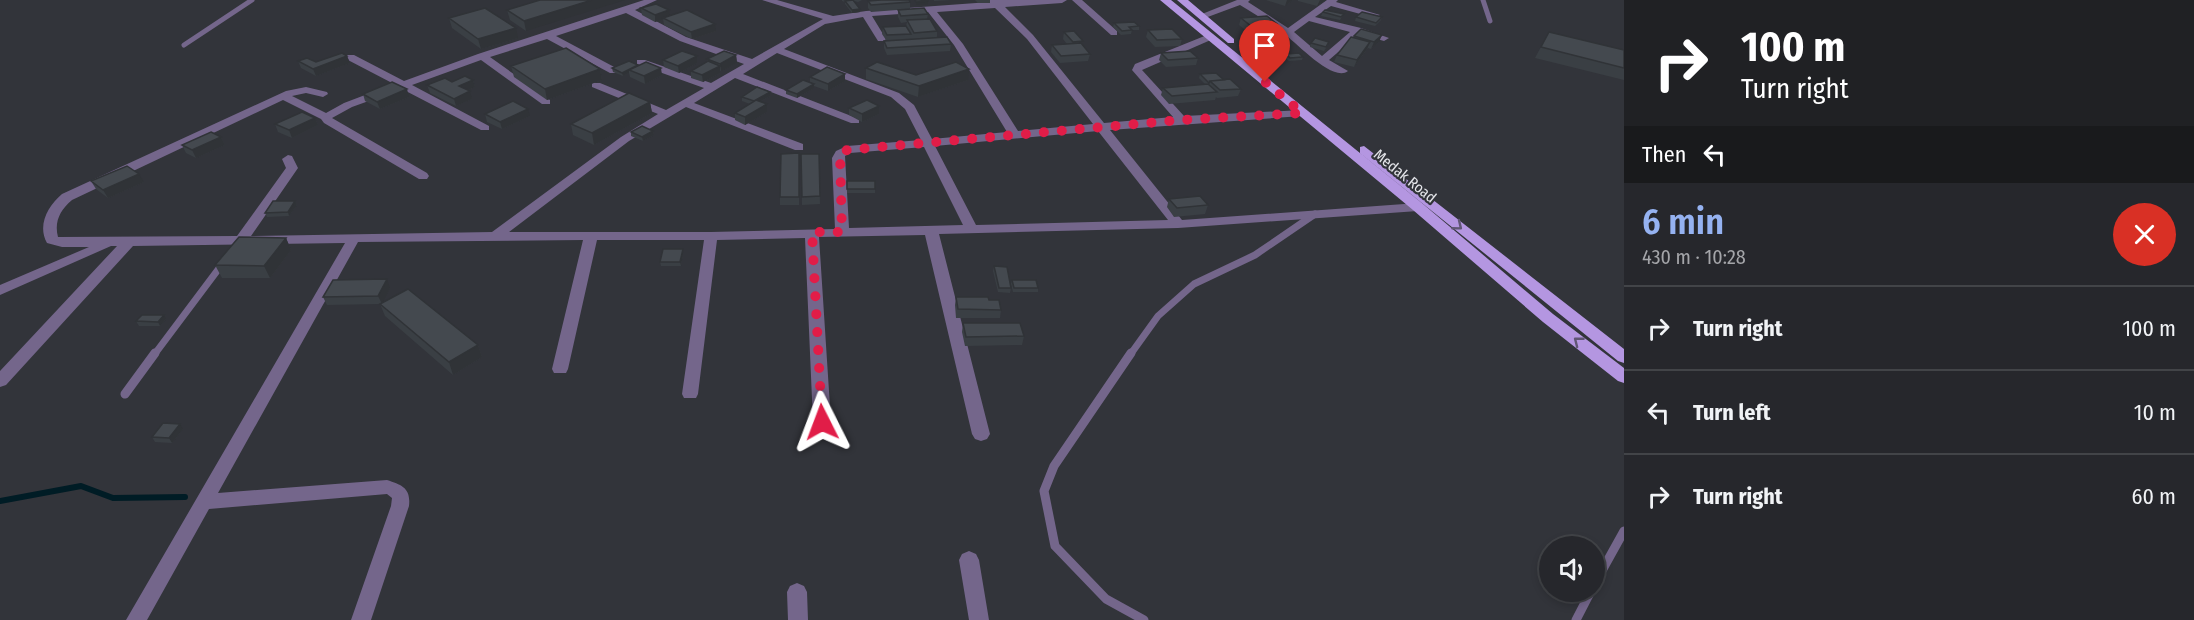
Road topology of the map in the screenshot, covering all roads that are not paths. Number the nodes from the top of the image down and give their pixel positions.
1 (252, 0) edge
2 (652, 0) edge
3 (767, 0) edge
4 (1062, 0) edge
5 (1077, 0) edge
6 (1165, 0) edge
7 (1182, 0) edge
8 (1483, 0) edge
9 (1244, 1) edge
10 (1332, 1) edge
11 (995, 3) edge
12 (930, 9) junction
13 (627, 10) junction
14 (866, 14) junction
15 (1375, 15) edge
16 (830, 18) junction
17 (1307, 18) junction
18 (1490, 21) dead end
19 (1200, 22) junction
20 (1358, 30) junction
21 (1212, 32) junction
22 (1288, 32) junction
23 (1114, 33) dead end
24 (548, 35) junction
25 (1384, 38) edge
26 (881, 39) dead end
27 (184, 45) dead end
28 (776, 49) junction
29 (482, 56) junction
30 (350, 57) dead end
31 (1322, 61) junction
32 (641, 62) edge
33 (752, 63) junction
34 (614, 71) edge
35 (1343, 71) dead end
36 (734, 74) junction
37 (404, 84) junction
38 (596, 85) edge
39 (712, 87) junction
40 (323, 94) dead end
41 (283, 96) junction
42 (546, 102) edge
43 (685, 103) junction
44 (1302, 113) junction
45 (667, 114) junction
46 (326, 117) junction
47 (1181, 120) junction
48 (855, 121) edge
49 (1100, 127) junction
50 (485, 128) dead end
51 (1015, 135) junction
52 (927, 143) junction
53 (799, 147) dead end
54 (288, 159) dead end
55 (423, 176) dead end
56 (1418, 207) junction
57 (1315, 214) junction
58 (1178, 224) junction
59 (971, 228) junction
60 (931, 230) junction
61 (812, 232) junction
62 (842, 232) junction
63 (495, 236) junction
64 (591, 236) junction
65 (711, 236) junction
66 (354, 238) junction
67 (113, 242) junction
68 (129, 242) junction
69 (237, 245) junction
70 (227, 258) edge
71 (0, 290) edge
72 (1624, 357) edge
73 (560, 369) dead end
74 (1624, 377) edge
75 (0, 381) edge
76 (125, 394) dead end
77 (690, 394) dead end
78 (822, 422) dead end
79 (981, 434) dead end
80 (202, 502) junction
81 (1624, 531) edge
82 (969, 560) dead end
83 (1605, 565) edge
84 (797, 592) dead end
85 (1586, 602) edge
86 (136, 620) edge
87 (361, 620) edge
88 (798, 620) edge
89 (979, 620) edge
90 (1144, 620) edge
91 (1576, 620) edge

1 - 27 lane
2 - 13 street
3 - 16 street
4 - 11 street
5 - 23 street
6 - 19 main road, Medak Road
7 - 19 main road
8 - 18 lane
9 - 19 street
9 - 22 street
10 - 15 street
10 - 17 street
11 - 12 street
11 - 49 street
12 - 14 street
12 - 51 street
13 - 24 street
13 - 33 street
14 - 16 street
14 - 26 street
16 - 28 street
17 - 20 street
17 - 22 street
19 - 21 main road, Medak Road
20 - 25 street
20 - 31 street
21 - 44 main road, Medak Road
21 - 47 street
21 -> 72 main road
22 - 31 street
24 - 29 street
24 - 34 street
28 - 33 street
28 - 52 street
29 - 37 street
29 - 42 street
30 - 37 street
31 - 35 street
32 - 39 street
33 - 36 street
36 - 39 street
36 - 48 street
37 - 46 street
37 - 50 street
38 - 45 street
39 - 43 street
40 - 41 street
41 - 46 street
41 - 67 street
43 - 45 street
43 - 53 street
44 - 47 street
44 - 56 main road, Medak Road
45 - 63 street
46 - 55 street
47 - 49 street
49 - 51 street
49 - 58 street
51 - 52 street
52 - 59 street
52 - 62 street
54 - 69 street
56 - 57 street
74 -> 56 main road, Medak Road
57 - 58 street
57 - 90 lane
58 - 59 street
59 - 60 street
60 - 62 street
60 - 79 street
61 - 62 street
61 - 65 street
61 - 78 street
63 - 64 street
63 - 66 street
64 - 65 street
64 - 73 street
65 - 77 street
66 - 69 street
66 - 80 street
67 - 68 street
67 - 71 street
68 - 69 street
68 - 75 street
70 - 76 lane
80 - 86 street
80 - 87 street
81 - 83 lane
82 - 89 street
84 - 88 street
85 - 91 lane

